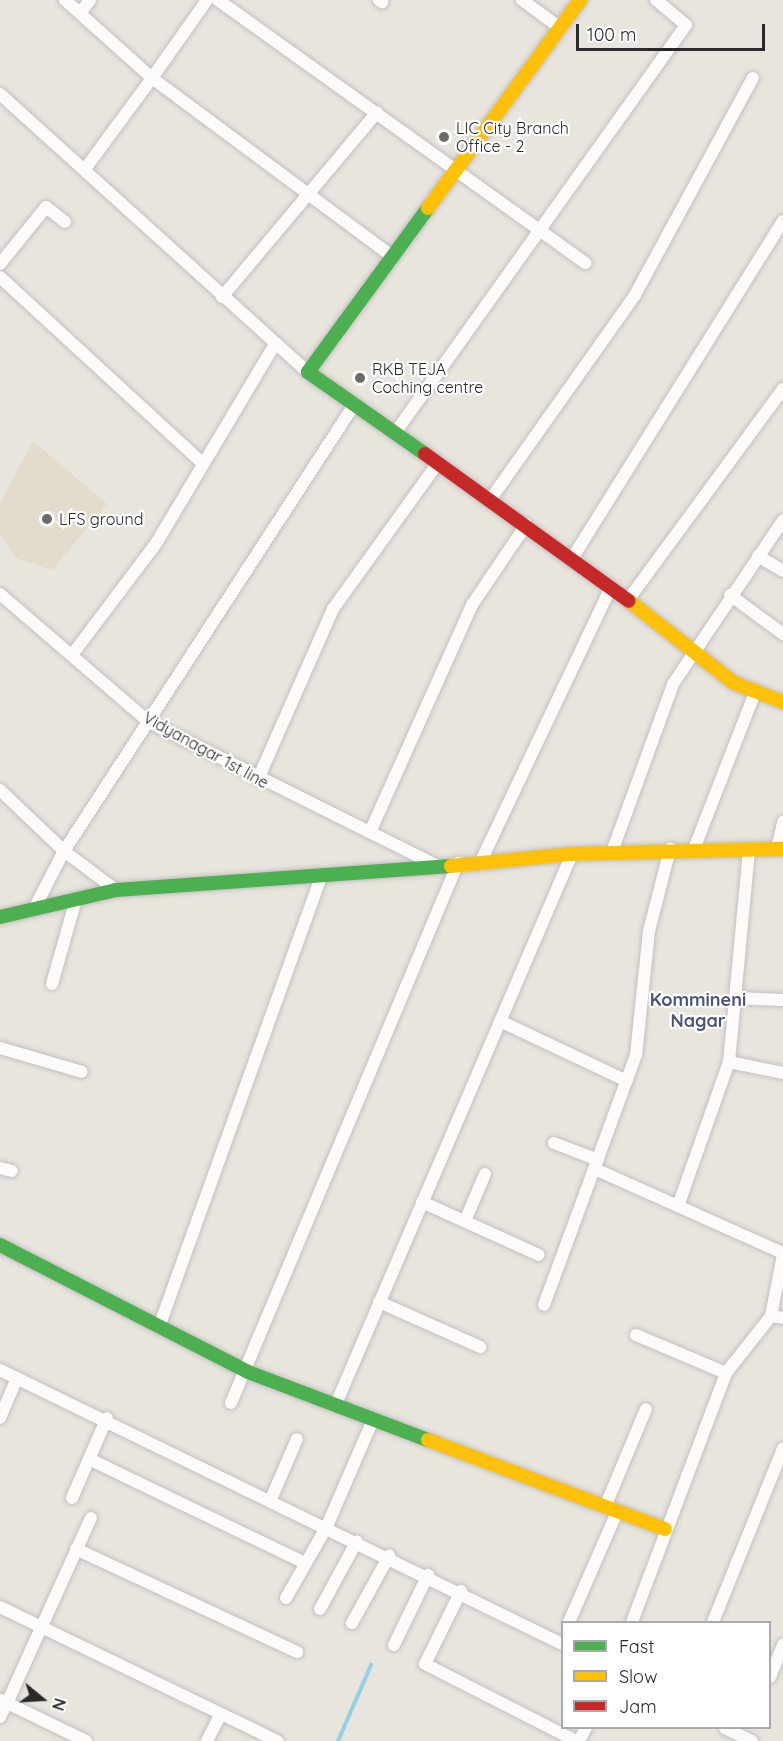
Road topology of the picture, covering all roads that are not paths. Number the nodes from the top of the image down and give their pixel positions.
1 (65, 0) edge
2 (90, 0) edge
3 (207, 0) edge
4 (218, 0) edge
5 (522, 0) edge
6 (580, 0) edge
7 (656, 0) edge
8 (80, 13) junction
9 (560, 27) junction
10 (152, 78) junction
11 (753, 78) dead end
12 (0, 94) edge
13 (377, 112) junction
14 (455, 167) junction
15 (85, 169) junction
16 (312, 196) junction
17 (783, 221) edge
18 (65, 222) dead end
19 (540, 230) junction
20 (390, 255) junction
21 (585, 263) dead end
22 (0, 264) edge
23 (0, 278) edge
24 (222, 297) junction
25 (275, 344) junction
26 (308, 372) junction
27 (783, 389) edge
28 (354, 405) junction
29 (395, 434) junction
30 (202, 463) junction
31 (438, 463) junction
32 (490, 500) junction
33 (783, 520) edge
34 (526, 525) junction
35 (758, 556) junction
36 (573, 557) junction
37 (783, 571) edge
38 (611, 587) junction
39 (0, 594) edge
40 (730, 595) junction
41 (628, 600) junction
42 (783, 634) edge
43 (691, 652) junction
44 (72, 655) junction
45 (754, 695) junction
46 (783, 702) edge
47 (149, 722) junction
48 (258, 779) junction
49 (0, 790) edge
50 (783, 822) edge
51 (369, 832) junction
52 (670, 849) junction
53 (694, 849) junction
54 (748, 849) junction
55 (780, 849) edge
56 (64, 850) junction
57 (612, 852) junction
58 (572, 854) junction
59 (481, 861) junction
60 (458, 863) junction
61 (438, 866) junction
62 (320, 879) junction
63 (116, 890) junction
64 (76, 899) junction
65 (34, 909) junction
66 (0, 916) edge
67 (52, 984) dead end
68 (735, 998) junction
69 (783, 1000) edge
70 (500, 1021) junction
71 (0, 1048) edge
72 (729, 1062) junction
73 (82, 1072) dead end
74 (783, 1073) edge
75 (627, 1081) junction
76 (554, 1143) dead end
77 (596, 1164) junction
78 (485, 1174) dead end
79 (422, 1202) junction
80 (678, 1206) junction
81 (465, 1221) junction
82 (0, 1245) edge
83 (783, 1254) edge
84 (539, 1255) dead end
85 (379, 1302) junction
86 (544, 1305) dead end
87 (777, 1317) edge
88 (159, 1327) junction
89 (636, 1335) dead end
90 (480, 1347) dead end
91 (0, 1370) edge
92 (248, 1372) junction
93 (726, 1373) junction
94 (17, 1378) junction
95 (231, 1403) dead end
96 (336, 1404) junction
97 (646, 1409) dead end
98 (0, 1418) edge
99 (107, 1418) junction
100 (372, 1422) junction
101 (297, 1439) dead end
102 (783, 1449) edge
103 (89, 1459) junction
104 (72, 1498) dead end
105 (271, 1499) junction
106 (611, 1509) junction
107 (91, 1518) dead end
108 (327, 1526) junction
109 (666, 1529) junction
110 (357, 1541) junction
111 (76, 1549) junction
112 (389, 1556) junction
113 (305, 1563) junction
114 (428, 1575) junction
115 (461, 1591) junction
116 (286, 1598) dead end
117 (0, 1607) edge
118 (320, 1609) dead end
119 (570, 1621) edge
120 (633, 1621) edge
121 (713, 1621) edge
122 (352, 1623) dead end
123 (40, 1627) junction
124 (561, 1641) edge
125 (783, 1644) edge
126 (394, 1645) dead end
127 (297, 1652) dead end
128 (771, 1674) edge
129 (4, 1701) edge
130 (221, 1714) junction
131 (0, 1717) edge
132 (728, 1729) edge
133 (749, 1735) edge
134 (86, 1741) edge
135 (207, 1741) edge
136 (277, 1741) edge
137 (578, 1741) edge

1 - 8 street
2 - 8 street
3 - 10 street
4 - 13 street
5 - 9 street
6 - 9 street
7 - 19 street
8 - 10 street
9 - 14 street
10 - 15 street
10 - 16 street
11 - 32 street
12 - 15 street
13 - 14 street
13 - 16 street
14 - 19 street
14 - 20 street
15 - 24 street
16 - 20 street
16 - 24 street
17 - 36 street
18 - 22 street
19 - 21 street
19 - 29 street
20 - 26 street
23 - 30 street
24 - 25 street
25 - 26 street
25 - 30 street
26 - 28 street
27 - 41 street
28 - 29 street
28 - 47 street
29 - 31 street
30 - 44 street
31 - 32 street
31 - 48 street
32 - 34 street
33 - 35 street
34 - 36 street
34 - 51 street
35 - 37 street
35 - 40 street
36 - 38 street
38 - 41 street
38 - 59 street
39 - 44 street, Vidyanagar 1st line
40 - 42 street
40 - 43 street
41 - 43 street
43 - 45 street
43 - 57 street
44 - 47 street, Vidyanagar 1st line
45 - 46 street
45 - 53 street
47 - 48 street, Vidyanagar 1st line
47 - 56 street
48 - 51 street, Vidyanagar 1st line
49 - 56 street
50 - 55 street
51 - 61 street, Vidyanagar 1st line
52 - 53 street
52 - 57 street
52 - 75 street
53 - 54 street
54 - 55 street
54 - 68 street
56 - 63 street
56 - 65 street
57 - 58 street
58 - 59 street
58 - 70 street
59 - 60 street
60 - 61 street
60 - 92 street
61 - 62 street
62 - 63 street
62 - 88 street
63 - 64 street
64 - 65 street
64 - 67 street
65 - 66 street
68 - 69 street
68 - 72 street
70 - 75 street
70 - 79 street
71 - 73 street
72 - 74 street
72 - 80 street
75 - 77 street
76 - 77 street
77 - 80 street
77 - 86 street
78 - 81 street
79 - 81 street
79 - 85 street
80 - 83 street
81 - 84 street
82 - 88 street
83 - 87 street
85 - 90 street
85 - 96 street
87 - 93 street
88 - 92 street
89 - 93 street
91 - 94 street
92 - 95 street
92 - 96 street
93 - 109 street
94 - 98 street
94 - 99 street
96 - 100 street
97 - 106 street
99 - 103 street
99 - 105 street
100 - 106 street
100 - 108 street
101 - 105 street
102 - 121 street
103 - 104 street
103 - 113 street
105 - 108 street
106 - 109 street
106 - 119 street
107 - 111 street
108 - 110 street
108 - 113 street
109 - 120 street
110 - 112 street
110 - 118 street
111 - 123 street
111 - 127 street
112 - 114 street
112 - 122 street
113 - 116 street
114 - 115 street
114 - 126 street
115 - 124 street
115 - 137 street
117 - 123 street
123 - 129 street
123 - 130 street
125 - 128 street
129 - 131 street
129 - 134 street
130 - 135 street
130 - 136 street
132 - 133 street

